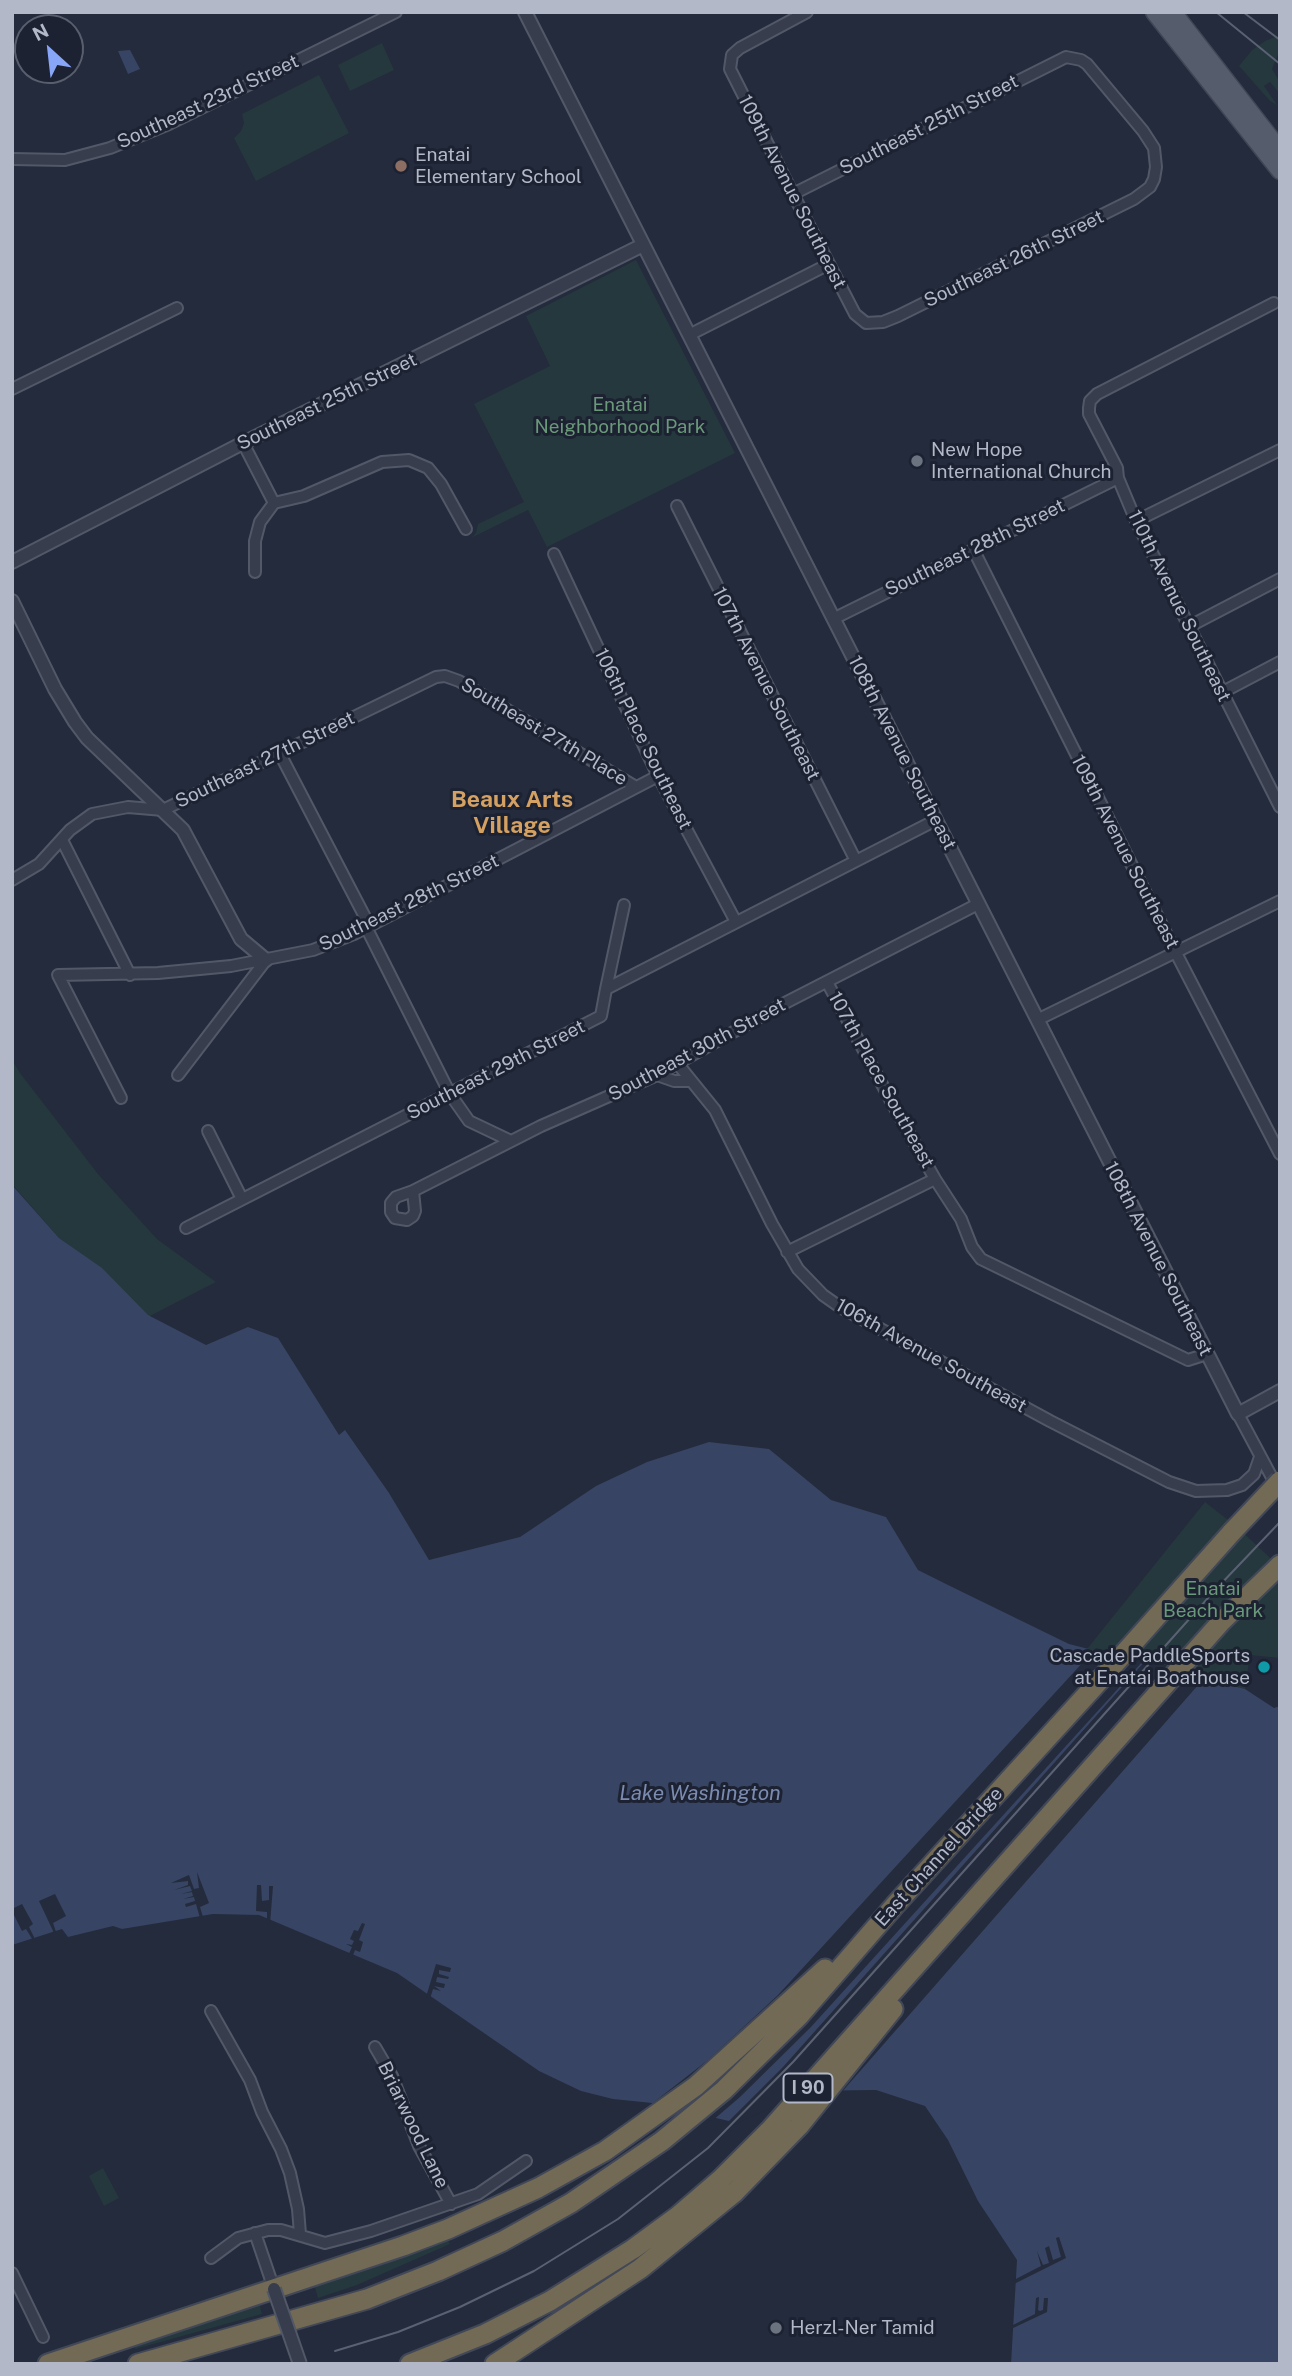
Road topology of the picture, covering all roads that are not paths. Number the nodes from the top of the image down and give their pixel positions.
1 (396, 12) edge
2 (525, 12) edge
3 (807, 12) edge
4 (1154, 12) edge
5 (1173, 12) edge
6 (1180, 44) junction
7 (1216, 66) junction
8 (1280, 150) edge
9 (12, 159) edge
10 (1280, 171) edge
11 (1154, 179) joint
12 (793, 194) junction
13 (643, 245) junction
14 (829, 264) junction
15 (1274, 303) dead end
16 (177, 308) dead end
17 (866, 323) joint
18 (689, 335) junction
19 (12, 389) edge
20 (243, 443) junction
21 (1280, 450) edge
22 (1118, 478) junction
23 (274, 503) junction
24 (677, 506) dead end
25 (1136, 521) junction
26 (466, 529) dead end
27 (973, 549) junction
28 (554, 554) dead end
29 (12, 562) edge
30 (255, 572) dead end
31 (1280, 579) edge
32 (12, 601) edge
33 (833, 619) junction
34 (1188, 627) junction
35 (1280, 662) edge
36 (452, 677) joint
37 (1221, 693) junction
38 (279, 752) junction
39 (659, 776) junction
40 (636, 788) junction
41 (1280, 807) edge
42 (163, 810) junction
43 (936, 820) junction
44 (62, 840) junction
45 (856, 861) junction
46 (12, 880) edge
47 (1280, 901) edge
48 (978, 904) junction
49 (624, 905) dead end
50 (736, 922) junction
51 (366, 928) junction
52 (1176, 953) junction
53 (267, 961) junction
54 (130, 975) junction
55 (827, 982) junction
56 (606, 989) junction
57 (1037, 1020) junction
58 (677, 1063) junction
59 (178, 1074) dead end
60 (657, 1074) junction
61 (691, 1081) junction
62 (450, 1094) junction
63 (121, 1098) dead end
64 (208, 1131) dead end
65 (511, 1141) junction
66 (1280, 1154) edge
67 (935, 1179) junction
68 (413, 1191) dead end
69 (242, 1199) junction
70 (186, 1227) dead end
71 (788, 1252) junction
72 (1207, 1354) junction
73 (1280, 1391) edge
74 (1238, 1414) junction
75 (1260, 1457) junction
76 (1280, 1481) edge
77 (1280, 1493) edge
78 (1280, 1565) edge
79 (984, 1887) junction
80 (896, 1905) junction
81 (211, 2011) dead end
82 (374, 2047) dead end
83 (526, 2161) dead end
84 (451, 2204) junction
85 (255, 2233) junction
86 (300, 2234) junction
87 (211, 2258) dead end
88 (12, 2273) edge
89 (274, 2289) junction
90 (43, 2337) dead end
91 (48, 2364) edge
92 (138, 2364) edge
93 (300, 2364) edge
94 (410, 2364) edge
95 (495, 2364) edge

1 - 9 street, Southeast 23rd Street
2 - 13 street, 108th Avenue Southeast
3 - 12 street, 109th Avenue Southeast
4 - 6 main road
5 - 7 main road
6 - 7 main road
6 - 10 main road
7 - 8 main road
11 - 12 street, Southeast 25th Street
11 - 17 street, Southeast 26th Street
12 - 14 street, 109th Avenue Southeast
13 - 18 street, 108th Avenue Southeast
13 - 20 street, Southeast 25th Street
14 - 17 street, 109th Avenue Southeast
14 - 18 street
15 - 22 street, 110th Avenue Southeast
16 - 19 street
18 - 33 street, 108th Avenue Southeast
20 - 23 street
20 - 29 street, Southeast 25th Street
21 - 25 street
22 - 25 street, 110th Avenue Southeast
22 - 27 street, Southeast 28th Street
23 - 26 street
23 - 30 street
24 - 45 street, 107th Avenue Southeast
25 - 34 street, 110th Avenue Southeast
27 - 33 street, Southeast 28th Street
27 - 52 street, 109th Avenue Southeast
28 - 39 street, 106th Place Southeast
31 - 34 street
32 - 42 street
33 - 43 street, 108th Avenue Southeast
34 - 37 street, 110th Avenue Southeast
35 - 37 street
36 - 38 street, Southeast 27th Street
36 - 40 street, Southeast 27th Place
37 - 41 street, 110th Avenue Southeast
38 - 42 street, Southeast 27th Street
38 - 51 street
39 - 40 street, Southeast 28th Street
39 - 50 street, 106th Place Southeast
40 - 51 street, Southeast 28th Street
42 - 44 street, Southeast 27th Street
42 - 53 street
43 - 45 street
43 - 48 street, 108th Avenue Southeast
44 - 46 street, Southeast 27th Street
44 - 54 street
45 - 50 street
47 - 52 street
48 - 55 street, Southeast 30th Street
48 - 57 street, 108th Avenue Southeast
49 - 56 street
50 - 56 street
51 - 53 street, Southeast 28th Street
51 - 62 street
52 - 57 street
52 - 66 street, 109th Avenue Southeast
53 - 54 street, Southeast 28th Street
53 - 59 street
54 - 63 street, Southeast 28th Street
55 - 58 street, Southeast 30th Street
55 - 67 street, 107th Place Southeast
56 - 62 street, Southeast 29th Street
57 - 72 street, 108th Avenue Southeast
58 - 60 street, Southeast 30th Street
58 - 61 street, 106th Avenue Southeast
60 - 61 street
60 - 65 street, Southeast 30th Street
61 - 71 street, 106th Avenue Southeast
62 - 65 street
62 - 69 street, Southeast 29th Street
64 - 69 street
65 - 68 street, Southeast 30th Street
67 - 71 street
67 - 72 street
69 - 70 street, Southeast 29th Street
71 - 75 street, 106th Avenue Southeast
72 - 74 street, 108th Avenue Southeast
73 - 74 street
74 - 75 street, 108th Avenue Southeast
75 - 77 street, 108th Avenue Southeast
76 - 80 highway, East Channel Bridge, bridge
78 - 79 highway, I 90
79 - 94 highway, I 90
79 - 95 highway
80 - 89 highway
80 - 92 highway, East Channel Bridge
81 - 86 street
82 - 84 street, Briarwood Lane
83 - 84 street
84 - 86 street
85 - 86 street
85 - 87 street
85 - 89 street
88 - 90 street
89 - 91 highway
89 - 93 street, bridge

